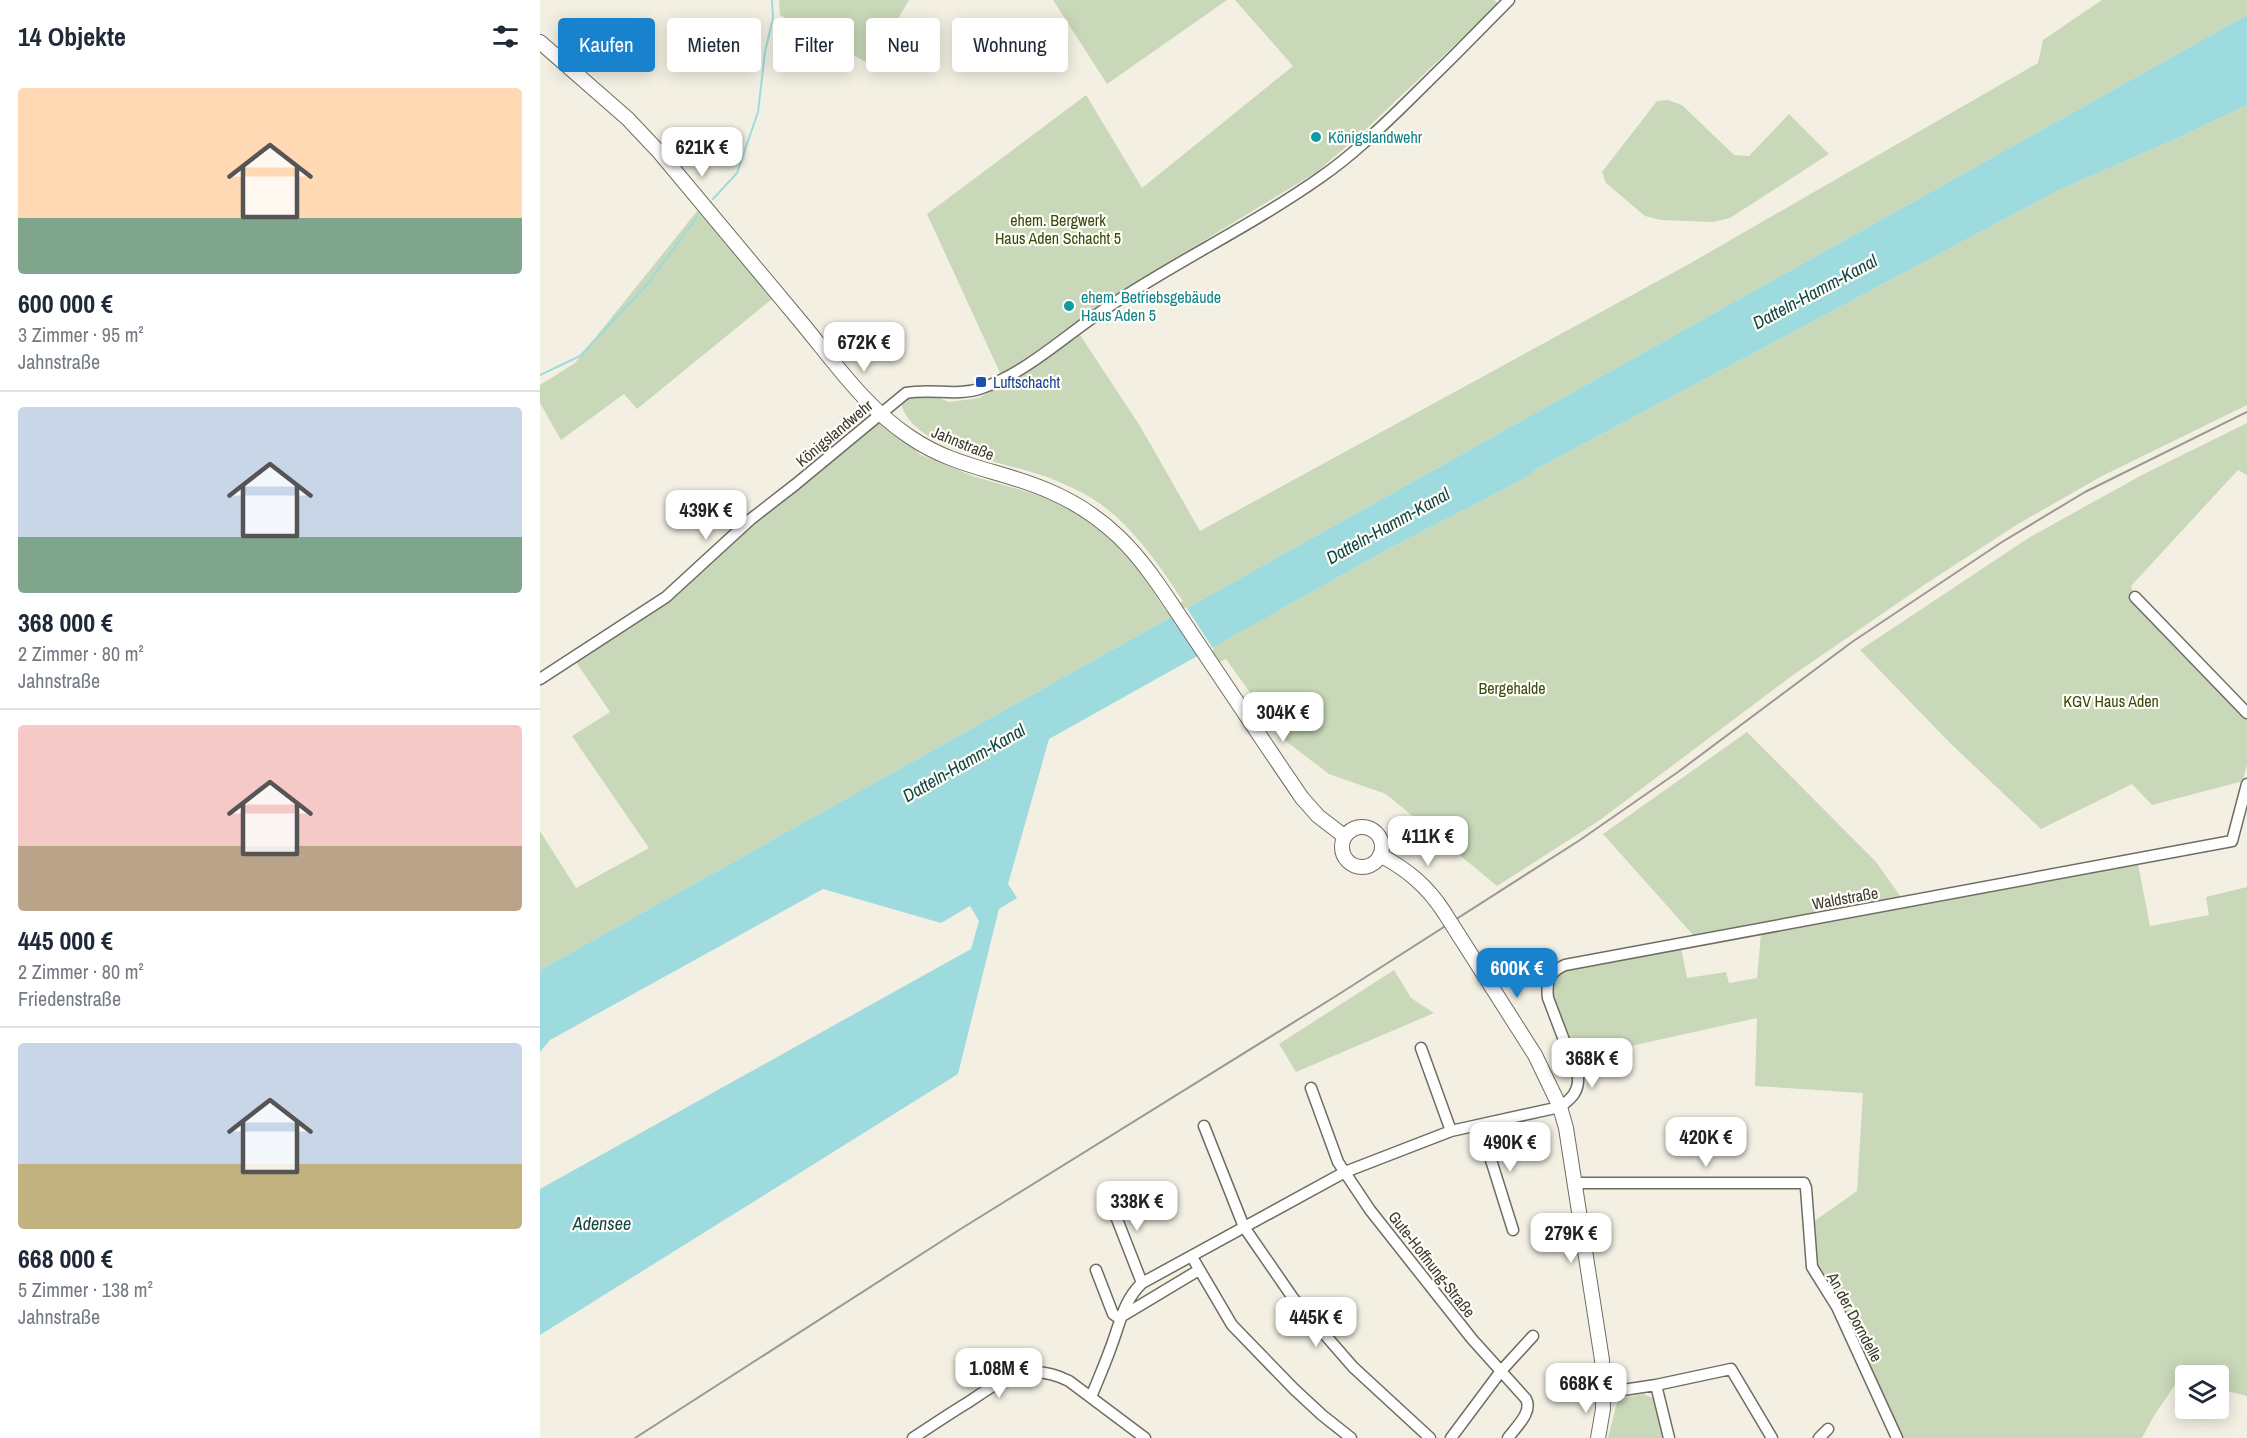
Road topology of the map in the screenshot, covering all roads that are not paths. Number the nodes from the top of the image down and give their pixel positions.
1 (1509, 0) edge
2 (540, 42) edge
3 (880, 413) junction
4 (2135, 597) dead end
5 (540, 680) edge
6 (2247, 713) edge
7 (2247, 784) edge
8 (1344, 837) junction
9 (1380, 855) junction
10 (1421, 1048) dead end
11 (1311, 1088) dead end
12 (1560, 1107) junction
13 (1480, 1125) junction
14 (1204, 1126) dead end
15 (1451, 1131) junction
16 (1345, 1172) junction
17 (1575, 1183) junction
18 (1106, 1191) dead end
19 (1244, 1227) junction
20 (1513, 1230) dead end
21 (1192, 1257) junction
22 (1096, 1270) dead end
23 (1199, 1270) junction
24 (1142, 1283) junction
25 (1119, 1318) junction
26 (1533, 1336) dead end
27 (1501, 1371) junction
28 (1656, 1385) junction
29 (1603, 1393) junction
30 (1091, 1397) junction
31 (1828, 1429) dead end
32 (1429, 1437) edge
33 (1455, 1437) edge
34 (913, 1438) edge
35 (1145, 1438) edge
36 (1351, 1438) edge
37 (1508, 1438) edge
38 (1598, 1438) edge
39 (1668, 1438) edge
40 (1772, 1438) edge
41 (1819, 1438) edge
42 (1897, 1438) edge

1 - 3 street, Königslandwehr
2 - 3 main road, Jahnstraße
3 - 5 street, Königslandwehr
3 - 8 main road, Jahnstraße
4 - 6 street
7 - 12 street, Waldstraße
8 - 9 main road
8 - 9 main road
9 - 12 main road, bridge
10 - 15 street
11 - 16 street, Gute-Hoffnung-Straße
12 - 13 street
12 - 17 main road
13 - 15 street
13 - 20 street
14 - 19 street
15 - 16 street
16 - 19 street
16 - 27 street, Gute-Hoffnung-Straße
17 - 29 main road
17 - 42 street, An der Dorndelle
18 - 24 street
19 - 21 street
19 - 32 street
21 - 23 street
21 - 24 street
22 - 25 street
23 - 25 street
23 - 36 street
24 - 25 street
25 - 30 street
26 - 27 street
27 - 33 street
27 - 37 street, Gute-Hoffnung-Straße
28 - 29 street
28 - 39 street
28 - 40 street
29 - 38 main road
30 - 34 street
30 - 35 street
31 - 41 street

